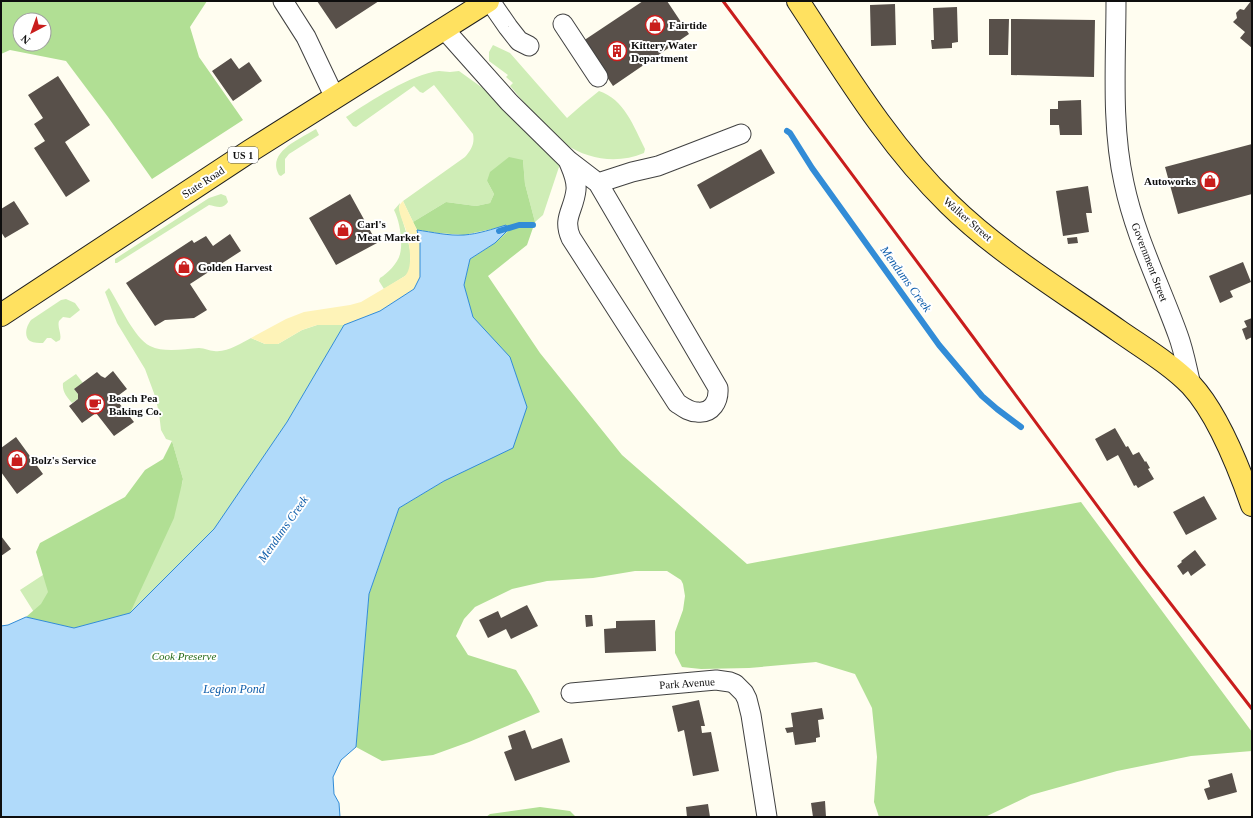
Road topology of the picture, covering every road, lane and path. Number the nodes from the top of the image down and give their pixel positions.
1 (283, 1) edge
2 (489, 1) edge
3 (798, 1) edge
4 (1116, 1) edge
5 (562, 24) dead end
6 (444, 29) junction
7 (529, 46) dead end
8 (598, 77) dead end
9 (335, 98) junction
10 (741, 134) dead end
11 (568, 160) junction
12 (598, 183) junction
13 (1, 315) edge
14 (1190, 385) junction
15 (1247, 474) edge
16 (1252, 505) edge
17 (571, 693) dead end
18 (767, 817) edge

1 - 9 street
2 - 6 main road, State Road / US 1
2 - 7 street
3 - 14 main road, Walker Street
4 - 14 street, Government Street
5 - 8 street
6 - 9 main road, State Road / US 1
6 - 11 street
9 - 13 main road, State Road / US 1
10 - 12 street
11 - 12 street
11 - 12 street
14 - 15 main road, Government Street
15 - 16 main road, Government Street
17 - 18 street, Park Avenue

